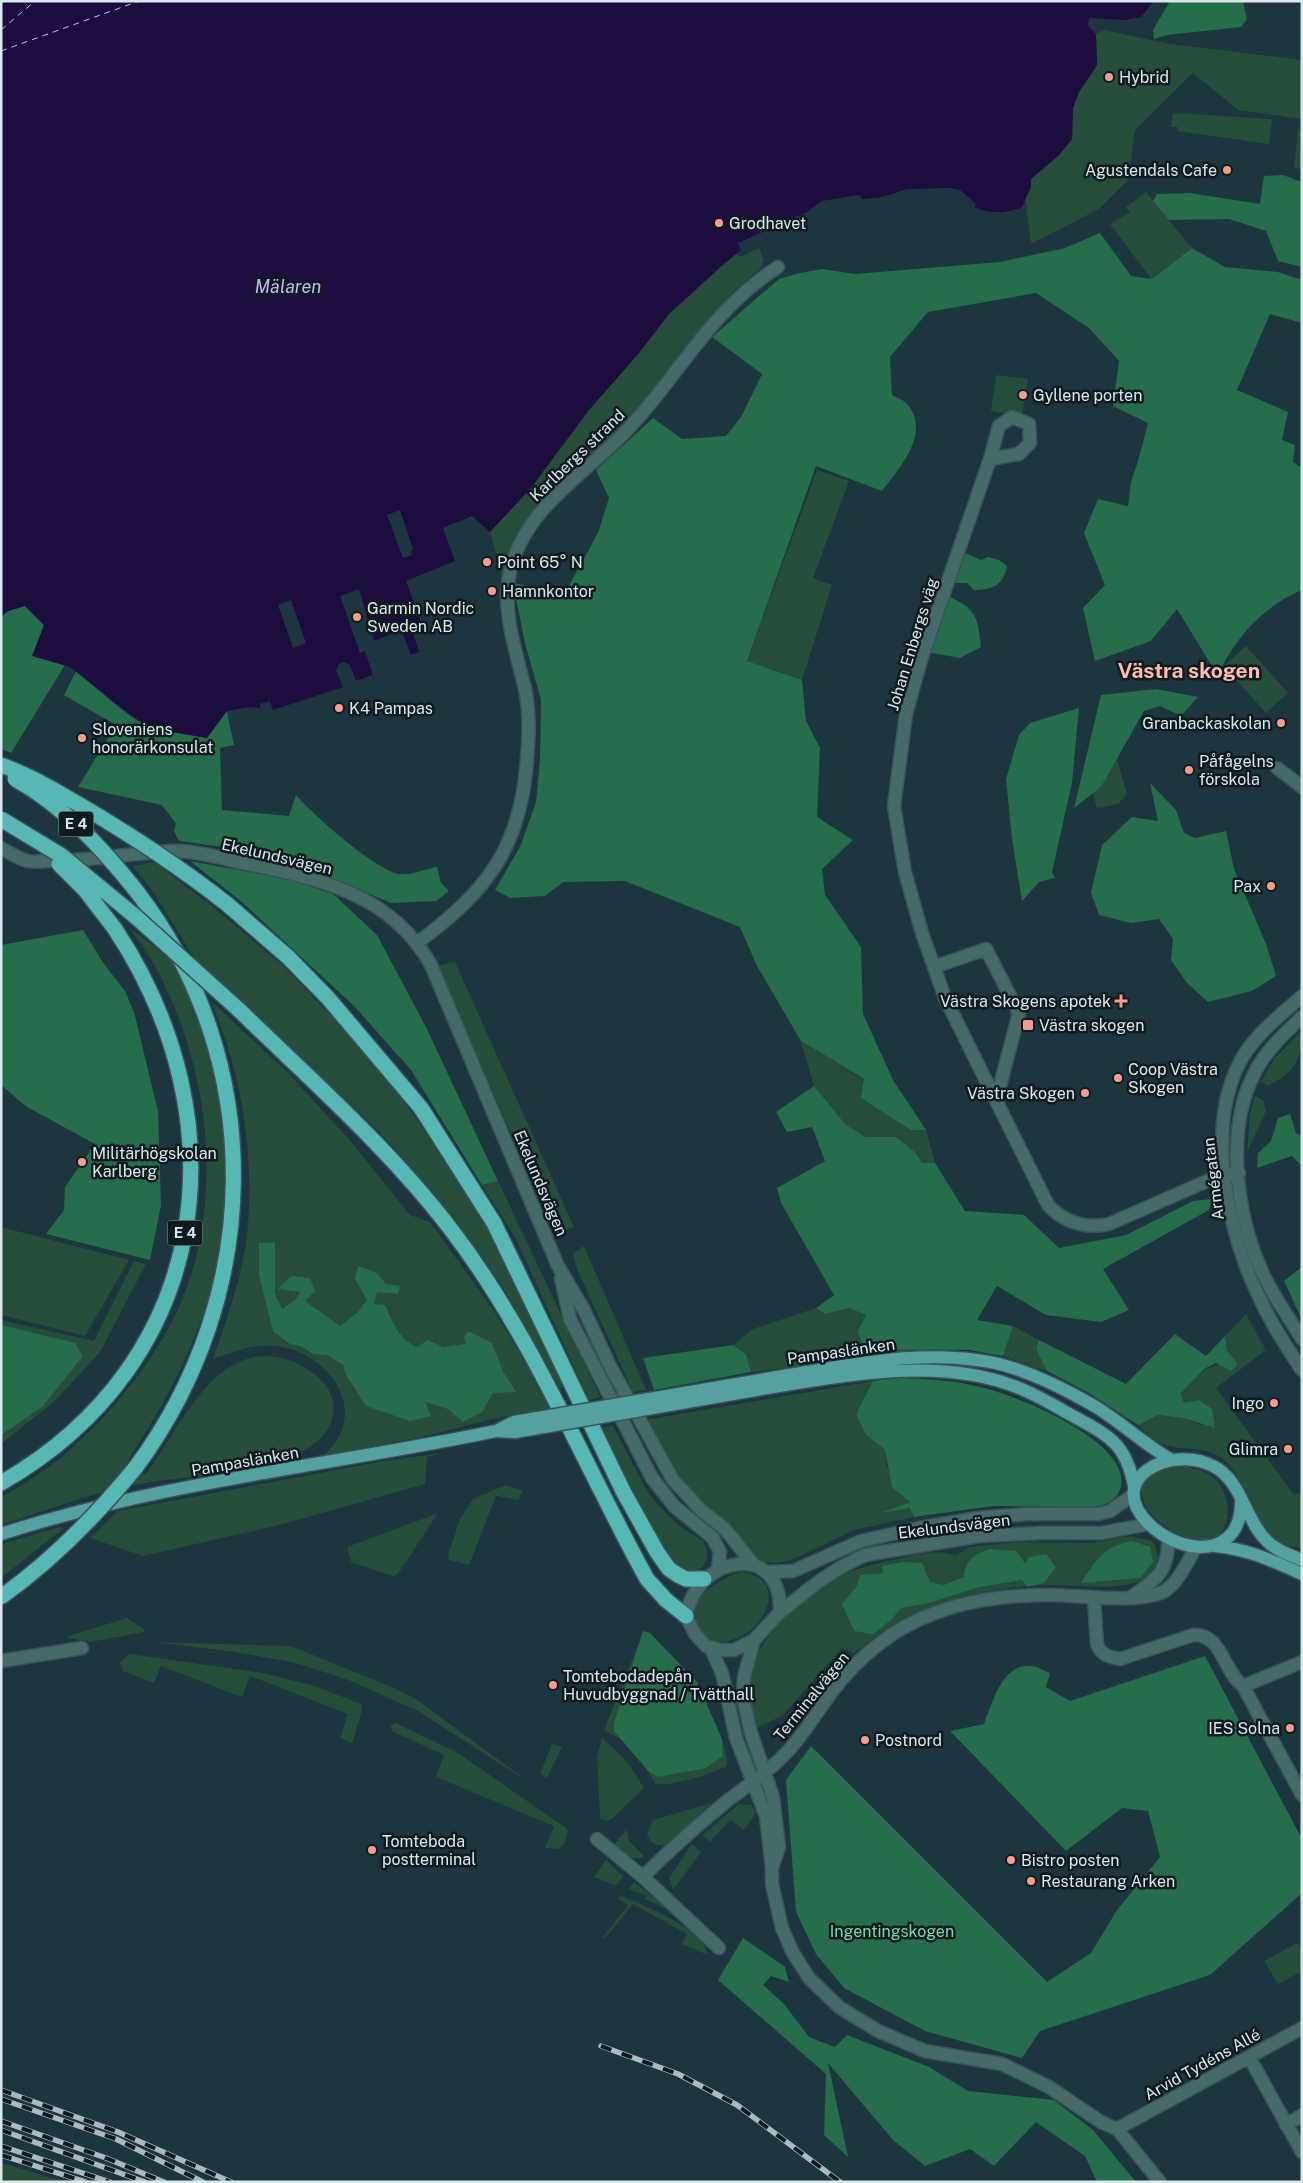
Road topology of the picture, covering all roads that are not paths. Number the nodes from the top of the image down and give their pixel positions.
1 (778, 268) dead end
2 (990, 459) dead end
3 (1, 765) edge
4 (1277, 768) dead end
5 (1, 771) edge
6 (1302, 787) edge
7 (1, 820) edge
8 (1, 848) edge
9 (417, 943) junction
10 (934, 967) junction
11 (1302, 996) edge
12 (1302, 1017) edge
13 (996, 1101) junction
14 (1239, 1172) junction
15 (1226, 1174) junction
16 (558, 1266) junction
17 (1302, 1339) edge
18 (1302, 1370) edge
19 (784, 1381) junction
20 (1170, 1459) junction
21 (1, 1483) edge
22 (1134, 1491) junction
23 (1241, 1499) junction
24 (1149, 1524) junction
25 (1, 1534) edge
26 (1168, 1537) junction
27 (1213, 1545) junction
28 (1196, 1547) junction
29 (1302, 1560) edge
30 (754, 1564) junction
31 (718, 1569) junction
32 (766, 1572) junction
33 (1302, 1574) edge
34 (704, 1580) junction
35 (1, 1597) edge
36 (1131, 1597) junction
37 (1094, 1598) junction
38 (780, 1612) junction
39 (686, 1616) junction
40 (754, 1640) junction
41 (82, 1648) dead end
42 (712, 1649) junction
43 (1, 1661) edge
44 (1302, 1662) edge
45 (1243, 1686) junction
46 (765, 1773) junction
47 (753, 1782) junction
48 (1302, 1795) edge
49 (597, 1839) dead end
50 (772, 1868) junction
51 (644, 1878) junction
52 (719, 1948) dead end
53 (1302, 2028) edge
54 (1249, 2057) junction
55 (1302, 2115) edge
56 (1286, 2124) junction
57 (1117, 2129) junction
58 (1302, 2152) edge
59 (1160, 2182) edge

1 - 9 street, Karlbergs strand
2 - 10 street, Johan Enbergs väg
3 - 34 highway, bridge
4 - 6 street
5 - 35 highway, E 4, bridge
7 - 21 highway, E 4, bridge
7 - 39 highway, bridge
8 - 9 street, Ekelundsvägen
9 - 16 street, Ekelundsvägen
10 - 13 street, Johan Enbergs väg
10 - 13 street
11 - 15 street, Armégatan
12 - 14 street, Armégatan
13 - 15 street, Johan Enbergs väg
14 - 15 street, Johan Enbergs väg
14 - 17 street, Armégatan
15 - 18 street, Armégatan
16 - 30 street, Ekelundsvägen
16 - 31 street, Ekelundsvägen
19 - 20 main road, Pampaslänken
19 - 22 main road, Pampaslänken
19 - 25 main road, Pampaslänken, bridge
20 - 22 main road, Ekelundsvägen
20 - 23 main road, Ekelundsvägen
22 - 24 main road
22 - 32 street, Ekelundsvägen
23 - 27 main road
23 - 29 main road, Ekelundsvägen
24 - 26 main road
24 - 38 street, Ekelundsvägen
26 - 28 main road
26 - 36 street
27 - 28 main road
27 - 33 main road
28 - 36 street, Terminalvägen
30 - 31 street
30 - 32 street
31 - 34 street
32 - 38 street
34 - 39 street
36 - 37 street, Terminalvägen
37 - 45 street
37 - 46 street, Terminalvägen
38 - 40 street
39 - 42 street
40 - 42 street
40 - 46 street
41 - 43 street
42 - 47 street
44 - 45 street
45 - 48 street
46 - 47 street, Terminalvägen
46 - 50 street
47 - 50 street
47 - 51 street, Terminalvägen
49 - 51 street
50 - 57 street
51 - 52 street
53 - 54 street, Arvid Tydéns Allé
54 - 56 street
54 - 57 street, Arvid Tydéns Allé
55 - 56 street
56 - 58 street
57 - 59 street

